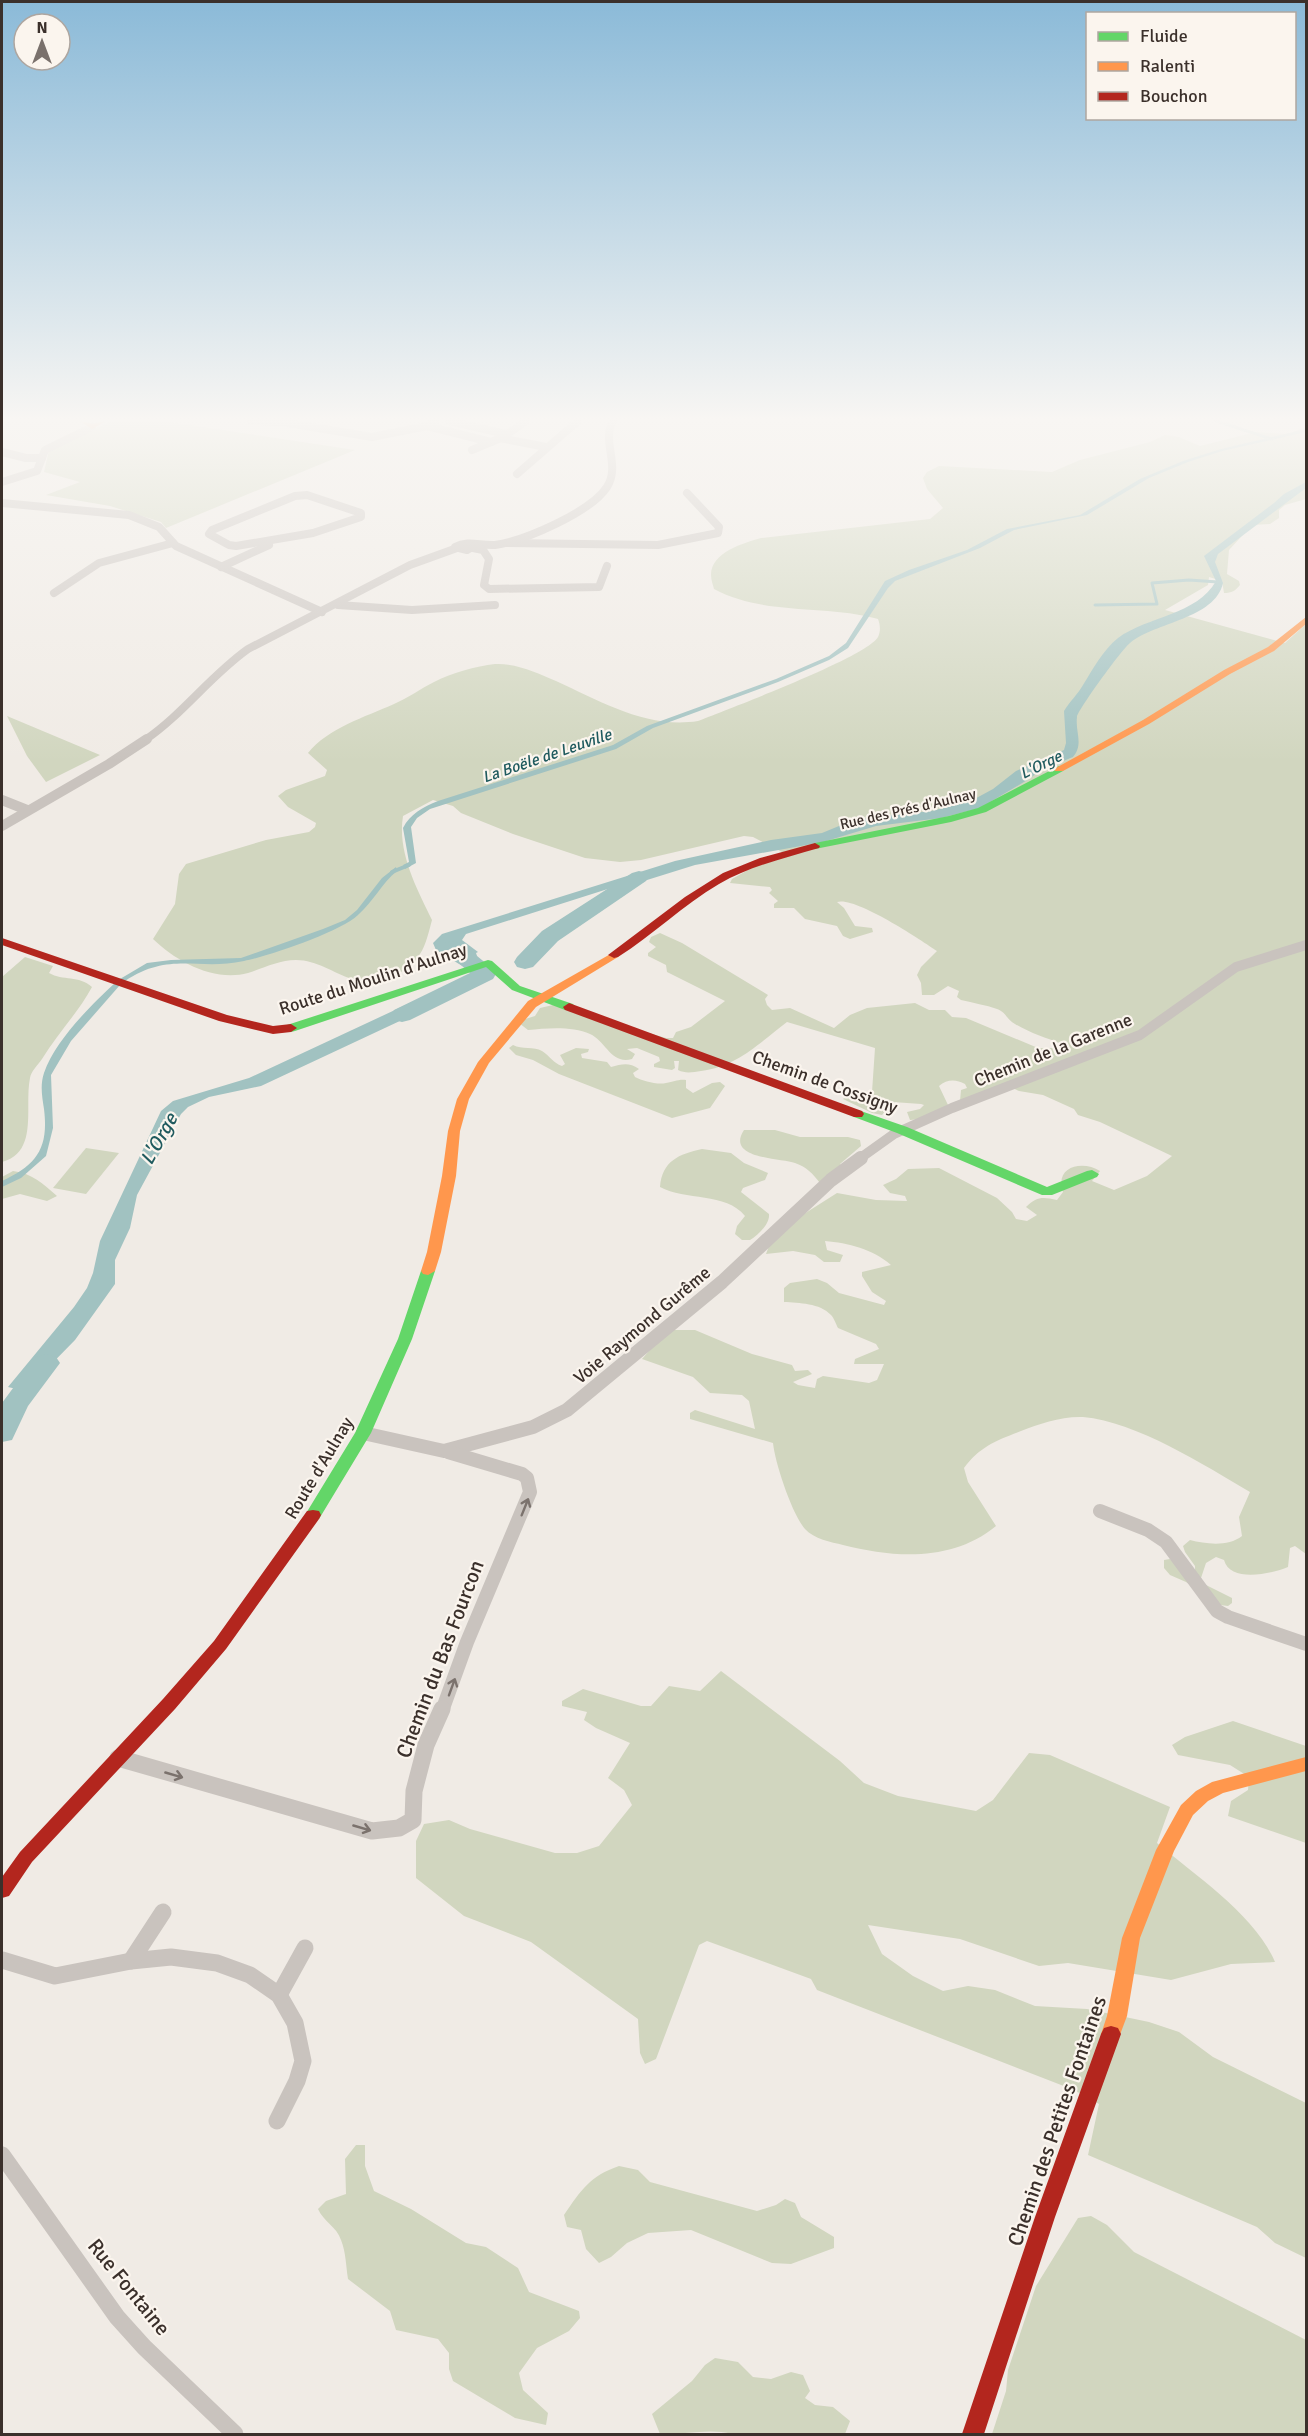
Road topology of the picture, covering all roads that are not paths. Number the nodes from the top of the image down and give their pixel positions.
1 (166, 535) edge
2 (210, 535) edge
3 (300, 535) edge
4 (533, 535) edge
5 (710, 535) edge
6 (290, 537) junction
7 (173, 543) junction
8 (507, 543) junction
9 (231, 546) junction
10 (474, 547) junction
11 (245, 555) junction
12 (607, 566) dead end
13 (221, 567) junction
14 (54, 593) dead end
15 (336, 604) junction
16 (495, 605) dead end
17 (322, 612) junction
18 (1306, 620) edge
19 (2, 800) edge
20 (27, 810) junction
21 (2, 826) edge
22 (2, 941) edge
23 (1306, 945) edge
24 (491, 967) joint
25 (542, 997) junction
26 (902, 1130) junction
27 (1092, 1174) dead end
28 (363, 1433) junction
29 (444, 1451) junction
30 (1100, 1511) dead end
31 (1306, 1644) edge
32 (118, 1758) junction
33 (1306, 1764) edge
34 (2, 1891) edge
35 (163, 1912) dead end
36 (306, 1948) dead end
37 (2, 1960) edge
38 (131, 1961) junction
39 (279, 1995) junction
40 (277, 2121) dead end
41 (2, 2154) edge
42 (235, 2434) edge
43 (973, 2434) edge

1 - 7 street
2 - 9 street
3 - 6 street
4 - 8 street
5 - 8 street
6 - 9 street
6 - 11 street
7 - 13 street
7 - 14 street
8 - 10 street
9 - 11 street
10 - 12 street
10 - 15 street
11 - 13 street
13 - 17 street
15 - 16 street
15 - 17 street
17 - 20 street
18 - 25 street, Rue des Prés d'Aulnay
19 - 20 street
20 - 21 street
22 - 24 street, Route du Moulin d'Aulnay
23 - 26 street, Chemin de la Garenne
24 - 25 street, Chemin de Cossigny
25 - 26 street, Chemin de Cossigny
25 - 28 street, Route d'Aulnay
26 - 27 street, Chemin de Cossigny
26 - 29 street, Voie Raymond Gurême
28 - 29 street, Voie Raymond Gurême
28 - 32 street, Route d'Aulnay
32 -> 29 street, Chemin du Bas Fourcon
30 - 31 street
32 - 34 street, Route d'Aulnay
33 - 43 street, Chemin des Petites Fontaines
35 - 38 street
36 - 39 street
37 - 38 street
38 - 39 street
39 - 40 street
41 - 42 street, Rue Fontaine

